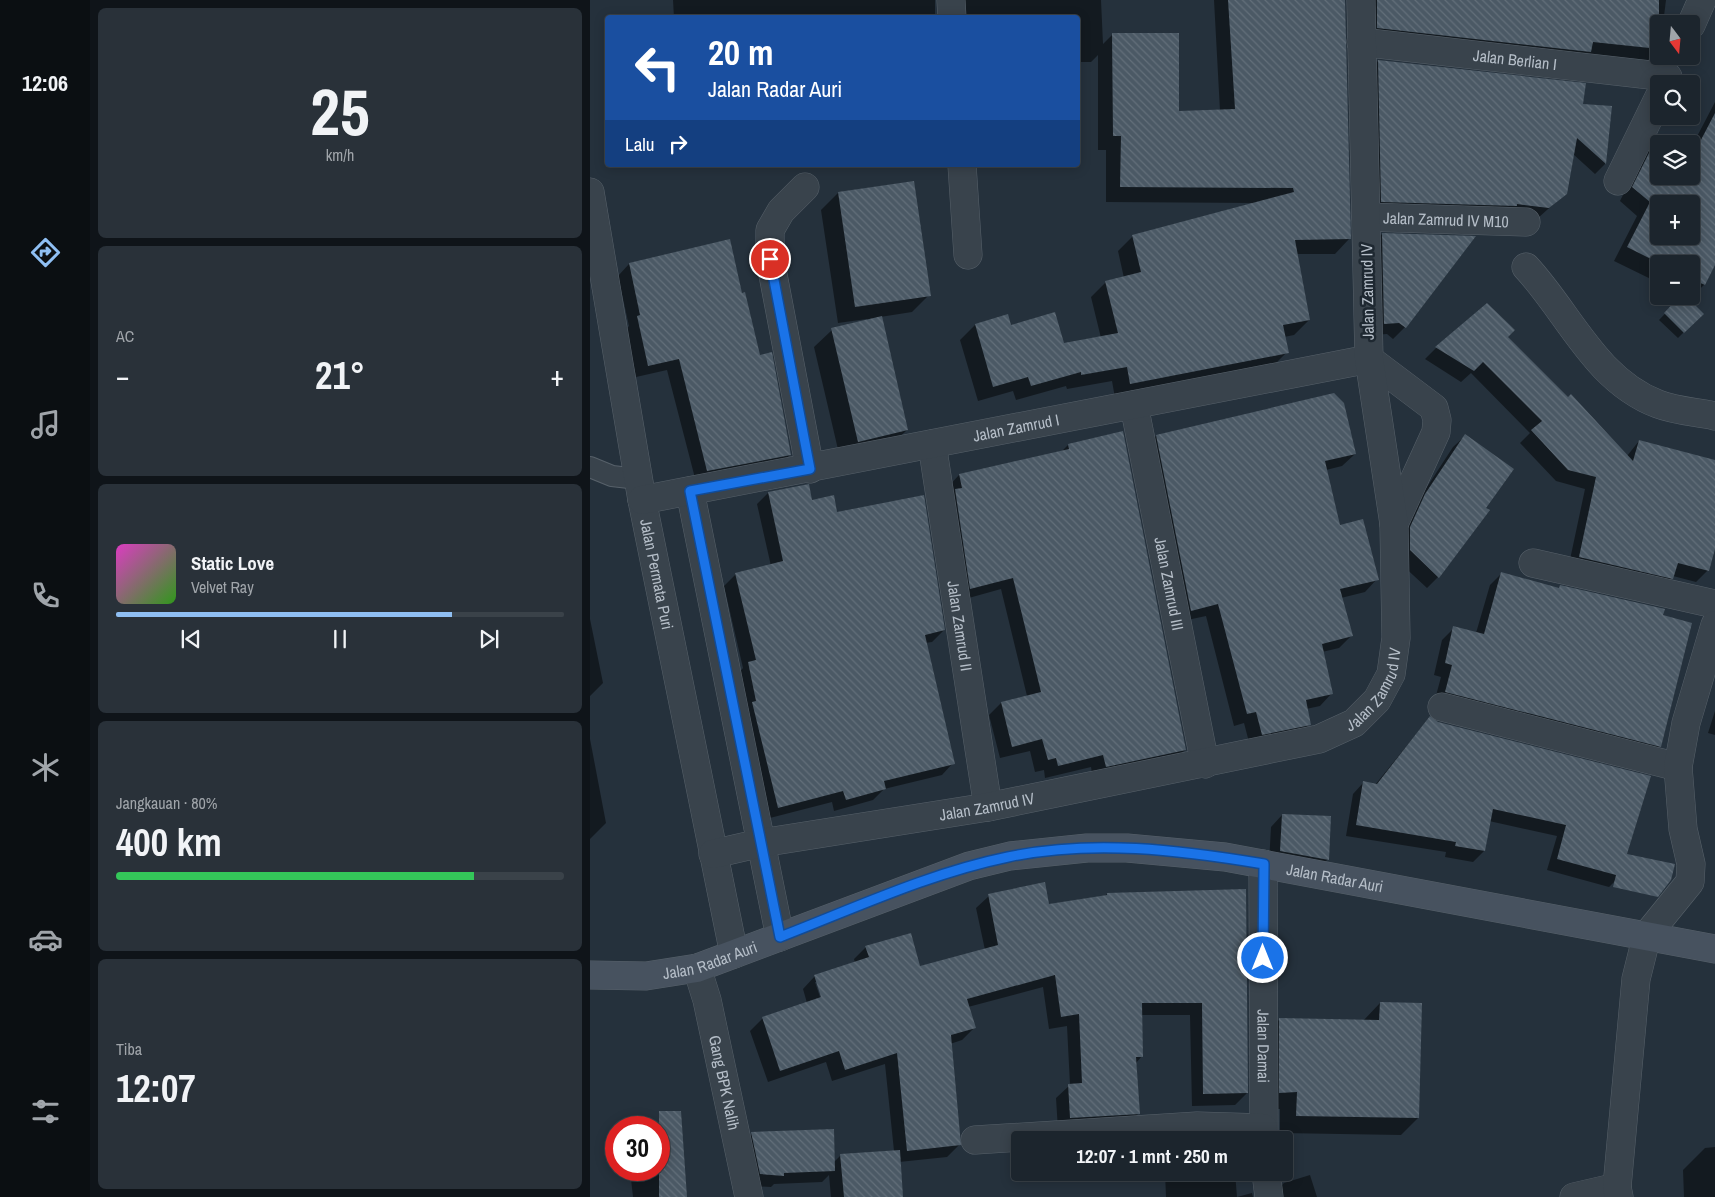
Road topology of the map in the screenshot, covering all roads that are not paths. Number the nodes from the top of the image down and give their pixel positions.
1 (951, 0) edge
2 (1361, 0) edge
3 (1702, 0) edge
4 (952, 15) edge
5 (1695, 15) edge
6 (1360, 42) junction
7 (1650, 77) edge
8 (1650, 114) edge
9 (962, 167) edge
10 (1618, 181) dead end
11 (805, 187) dead end
12 (590, 192) edge
13 (1366, 217) junction
14 (1526, 222) dead end
15 (968, 255) dead end
16 (1526, 267) dead end
17 (1369, 359) junction
18 (1134, 405) junction
19 (1715, 416) edge
20 (932, 444) junction
21 (590, 467) edge
22 (810, 469) junction
23 (658, 492) junction
24 (1394, 524) junction
25 (1533, 563) dead end
26 (1715, 604) edge
27 (1715, 626) edge
28 (1442, 707) dead end
29 (1205, 764) junction
30 (1678, 767) junction
31 (988, 807) junction
32 (761, 843) junction
33 (713, 854) junction
34 (1264, 864) junction
35 (1647, 935) junction
36 (780, 937) junction
37 (1715, 949) edge
38 (734, 954) junction
39 (697, 968) junction
40 (590, 975) edge
41 (1118, 1131) edge
42 (1239, 1131) edge
43 (1264, 1131) edge
44 (1011, 1138) edge
45 (975, 1140) dead end
46 (1267, 1181) edge
47 (1618, 1192) edge
48 (749, 1197) edge
49 (1269, 1197) edge
50 (1574, 1197) edge

1 - 4 street
2 - 6 street, Jalan Zamrud IV
3 - 5 street
6 - 7 street, Jalan Berlian I
6 - 13 street, Jalan Zamrud IV
8 - 10 street
9 - 15 street
11 - 22 street
12 - 23 street, Jalan Permata Puri
13 - 14 street, Jalan Zamrud IV M10
13 - 17 street, Jalan Zamrud IV
16 - 19 street
17 - 18 street, Jalan Zamrud I
17 - 24 street, Jalan Zamrud IV
17 - 24 street
18 - 20 street, Jalan Zamrud I
18 - 29 street, Jalan Zamrud III
20 - 22 street, Jalan Zamrud I
20 - 31 street, Jalan Zamrud II
21 - 23 lane
22 - 23 street, Jalan Zamrud I
23 - 32 street
23 - 33 street, Jalan Permata Puri
24 - 29 street, Jalan Zamrud IV
25 - 26 street
27 - 30 street
28 - 30 street
29 - 31 street, Jalan Zamrud IV
30 - 35 street
31 - 32 street, Jalan Zamrud IV
32 - 33 street, Jalan Zamrud IV
32 - 36 street
33 - 38 street, Jalan Permata Puri
34 - 35 main road, Jalan Radar Auri
34 - 36 main road, Jalan Radar Auri
34 - 43 street, Jalan Damai
35 - 37 main road, Jalan Radar Auri
35 - 47 street
36 - 38 main road, Jalan Radar Auri
38 - 39 main road, Jalan Radar Auri
39 - 40 main road, Jalan Radar Auri
39 - 48 street, Gang BPK Nalih
41 - 42 street
44 - 45 street
46 - 49 street
47 - 50 street

